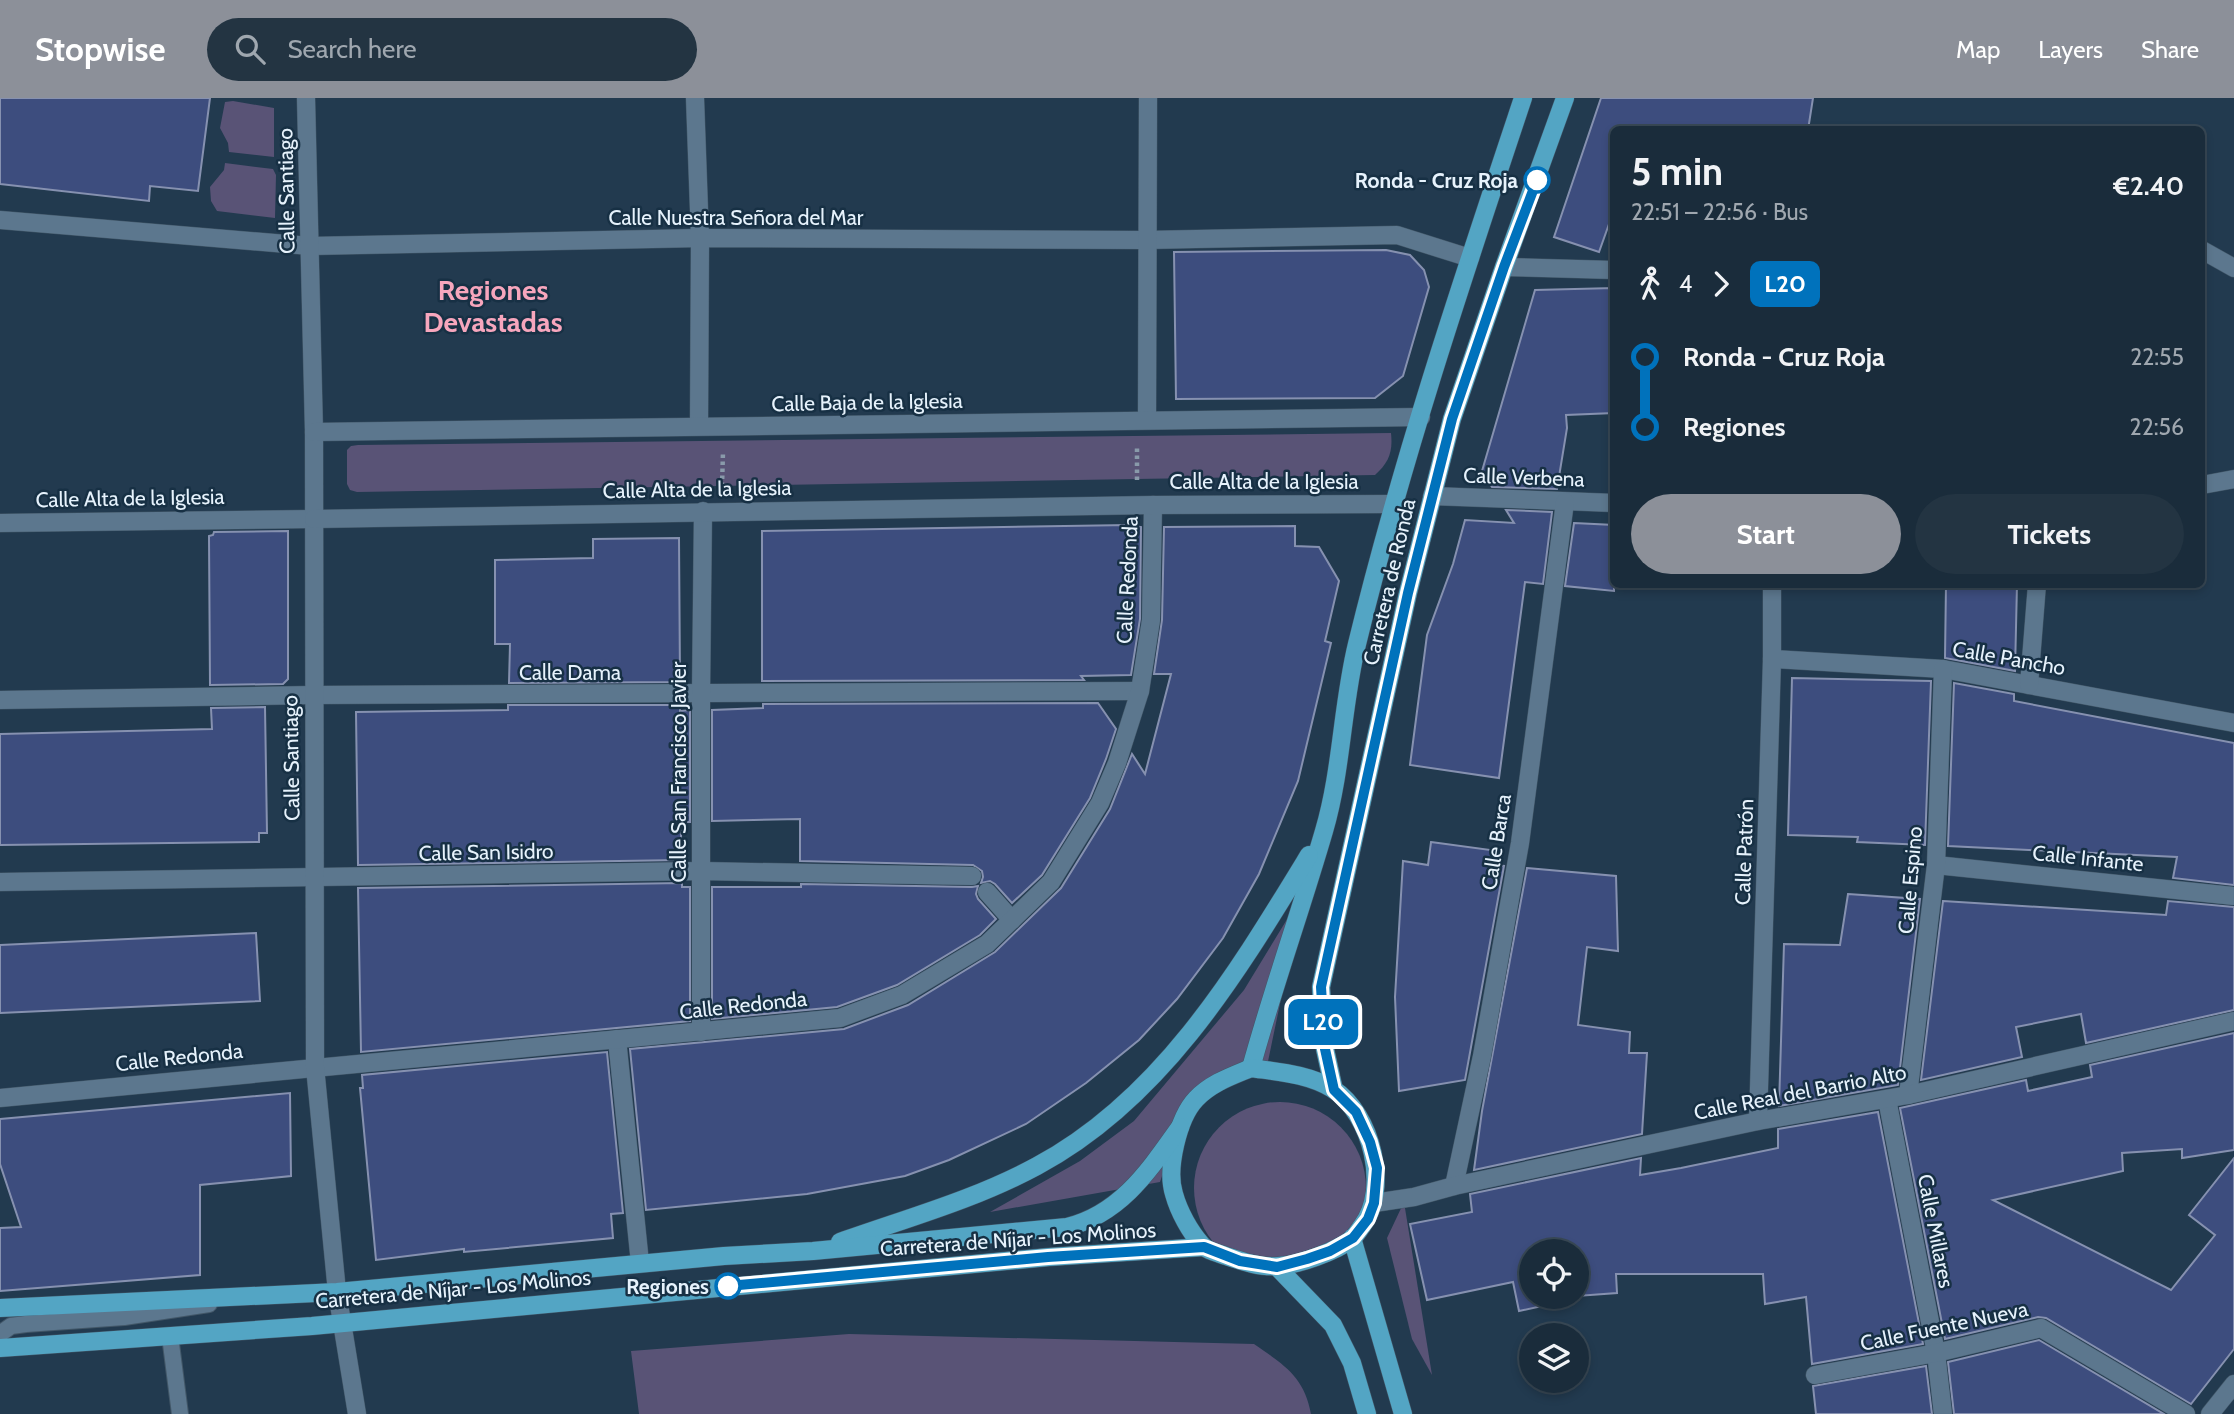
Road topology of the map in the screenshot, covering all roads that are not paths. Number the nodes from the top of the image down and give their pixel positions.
1 (306, 98) edge
2 (695, 98) edge
3 (1148, 98) edge
4 (1522, 98) edge
5 (1565, 98) edge
6 (0, 220) edge
7 (700, 238) junction
8 (1146, 240) junction
9 (310, 246) junction
10 (2205, 252) edge
11 (1470, 258) junction
12 (1504, 267) junction
13 (2234, 268) edge
14 (1610, 270) edge
15 (1420, 417) junction
16 (1142, 420) junction
17 (699, 426) junction
18 (314, 432) junction
19 (2234, 479) edge
20 (2205, 484) edge
21 (1432, 496) junction
22 (1565, 502) junction
23 (1610, 503) edge
24 (1394, 504) junction
25 (1145, 505) junction
26 (704, 511) junction
27 (314, 519) junction
28 (0, 523) edge
29 (1772, 588) edge
30 (2037, 588) edge
31 (1772, 659) junction
32 (1943, 669) junction
33 (2029, 685) junction
34 (1140, 691) junction
35 (701, 694) junction
36 (313, 695) junction
37 (0, 700) edge
38 (2234, 723) edge
39 (1325, 828) junction
40 (1937, 865) junction
41 (701, 871) junction
42 (972, 876) dead end
43 (315, 878) junction
44 (0, 882) edge
45 (987, 892) dead end
46 (2234, 896) edge
47 (1013, 919) junction
48 (2234, 1021) edge
49 (701, 1032) junction
50 (617, 1040) junction
51 (315, 1067) junction
52 (1251, 1068) junction
53 (1334, 1090) junction
54 (1908, 1095) junction
55 (0, 1098) edge
56 (1887, 1099) junction
57 (1758, 1121) junction
58 (1180, 1127) junction
59 (1454, 1186) junction
60 (1374, 1203) junction
61 (1353, 1238) junction
62 (1204, 1247) junction
63 (813, 1251) junction
64 (640, 1263) junction
65 (1277, 1267) junction
66 (337, 1292) junction
67 (259, 1296) junction
68 (0, 1308) edge
69 (342, 1323) junction
70 (0, 1334) edge
71 (170, 1336) junction
72 (0, 1348) edge
73 (1936, 1353) junction
74 (1815, 1375) dead end
75 (2234, 1384) edge
76 (2229, 1402) edge
77 (180, 1414) edge
78 (357, 1414) edge
79 (1367, 1414) edge
80 (1403, 1414) edge
81 (1943, 1414) edge
82 (2186, 1414) edge
83 (2210, 1414) edge

1 - 9 street, Calle Santiago
2 - 7 street
3 - 8 street
4 - 11 main road, Carretera de Ronda
5 - 12 main road, Carretera de Ronda
6 - 9 street, Calle Nuestra Señora del Mar
7 - 8 street, Calle Nuestra Señora del Mar
7 - 9 street, Calle Nuestra Señora del Mar
7 - 17 street
8 - 11 street, Calle Nuestra Señora del Mar
8 - 16 street
9 - 18 street, Calle Santiago
10 - 13 street
11 - 15 main road, Carretera de Ronda
12 - 14 street
12 - 21 main road, Carretera de Ronda
15 - 16 street, Calle Baja de la Iglesia
15 - 24 main road, Carretera de Ronda
16 - 17 street, Calle Baja de la Iglesia
17 - 18 street, Calle Baja de la Iglesia
18 - 27 street, Calle Santiago
19 - 20 street
21 - 22 street, Calle Verbena
21 - 53 main road, Carretera de Ronda
22 - 23 street, Calle Verbena
22 - 59 street, Calle Barca
24 - 25 street, Calle Alta de la Iglesia
24 - 39 main road, Carretera de Ronda
25 - 26 street, Calle Alta de la Iglesia
25 - 34 street, Calle Redonda
26 - 27 street, Calle Alta de la Iglesia
26 - 35 street, Calle San Francisco Javier
27 - 28 street, Calle Alta de la Iglesia
27 - 36 street, Calle Santiago
29 - 31 street, Calle Patrón
30 - 33 street
31 - 32 street, Calle Pancho
31 - 57 street, Calle Patrón
32 - 33 street, Calle Pancho
32 - 40 street, Calle Espino
33 - 38 street, Calle Pancho
34 - 35 street, Calle Dama
34 - 47 street, Calle Redonda
35 - 36 street, Calle Dama
35 - 41 street, Calle San Francisco Javier
36 - 37 street, Calle Dama
36 - 43 street, Calle Santiago
39 - 52 main road, Carretera de Ronda
39 - 63 main road
40 - 46 street, Calle Infante
40 - 54 street, Calle Espino
41 - 42 street, Calle San Isidro
41 - 43 street, Calle San Isidro
41 - 49 street, Calle San Francisco Javier
43 - 44 street, Calle San Isidro
43 - 51 street, Calle Santiago
45 - 47 street
47 - 49 street, Calle Redonda
48 - 54 street, Calle Real del Barrio Alto
49 - 50 street, Calle Redonda
50 - 51 street, Calle Redonda
50 - 64 street
51 - 55 street, Calle Redonda
51 - 66 street, Calle Santiago
52 - 53 main road
52 - 58 main road
53 - 60 main road
54 - 56 street, Calle Real del Barrio Alto
56 - 57 street, Calle Real del Barrio Alto
56 - 73 street, Calle Millares
57 - 59 street, Calle Real del Barrio Alto
58 - 62 main road
58 - 63 main road
59 - 60 street, Calle Real del Barrio Alto
60 - 61 main road
61 - 65 main road
61 - 80 main road
62 - 65 main road
62 - 69 main road, Carretera de Níjar - Los Molinos
63 - 64 main road, Carretera de Níjar - Los Molinos
64 - 66 main road, Carretera de Níjar - Los Molinos
65 - 79 main road
66 - 67 main road, Carretera de Níjar - Los Molinos
66 - 69 street, Calle Santiago
67 - 68 main road, Carretera de Níjar - Los Molinos
67 - 70 lane
69 - 71 main road, Carretera de Níjar - Los Molinos
69 - 78 street, Calle Santiago
71 - 72 main road, Carretera de Níjar - Los Molinos
71 - 77 lane
73 - 74 street, Calle Fuente Nueva
73 - 81 street, Calle Millares
73 - 82 street, Calle Fuente Nueva
75 - 76 street
76 - 83 street

